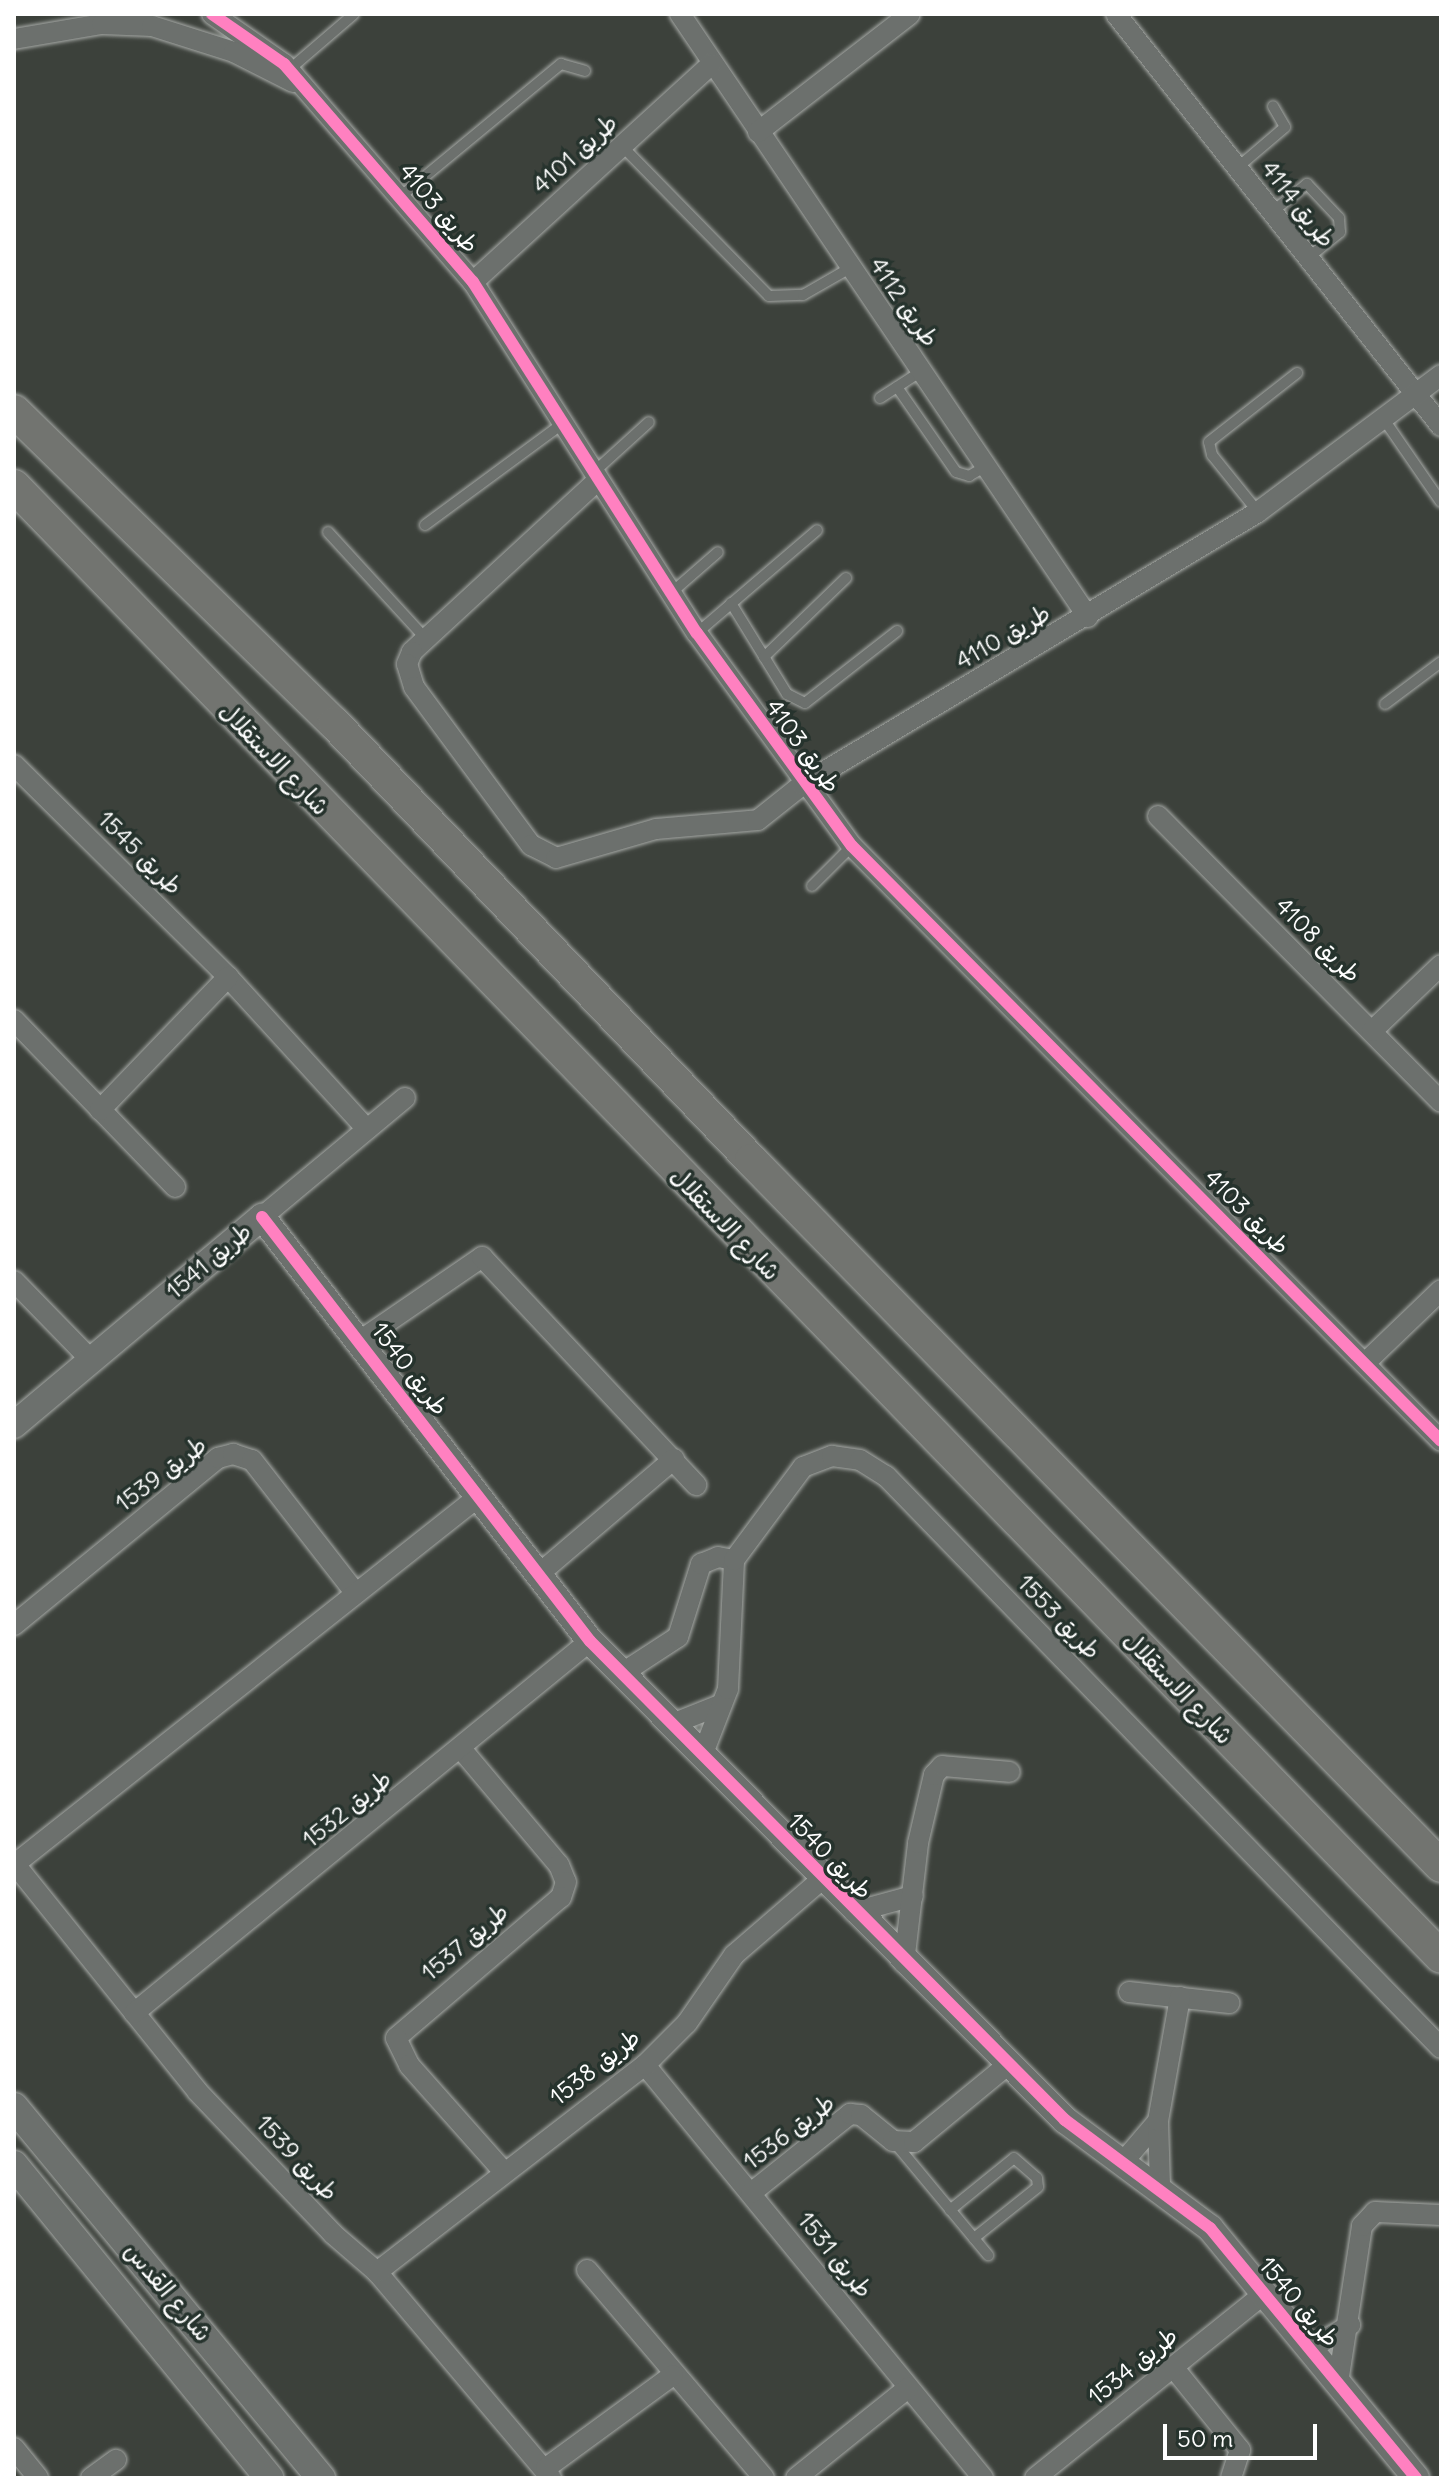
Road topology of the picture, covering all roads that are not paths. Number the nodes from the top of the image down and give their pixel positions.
1 (87, 14) edge
2 (212, 14) edge
3 (354, 14) edge
4 (680, 14) edge
5 (910, 14) edge
6 (1116, 14) edge
7 (146, 20) edge
8 (42, 31) junction
9 (14, 39) edge
10 (712, 64) junction
11 (290, 69) junction
12 (585, 71) dead end
13 (311, 92) junction
14 (1273, 106) dead end
15 (758, 132) junction
16 (622, 146) junction
17 (1237, 168) junction
18 (400, 197) junction
19 (1272, 212) junction
20 (1308, 258) junction
21 (850, 268) junction
22 (473, 282) junction
23 (920, 372) junction
24 (1297, 373) dead end
25 (1441, 375) edge
26 (897, 387) junction
27 (1415, 394) junction
28 (880, 398) dead end
29 (14, 411) edge
30 (1383, 418) junction
31 (649, 422) dead end
32 (562, 424) junction
33 (1441, 426) edge
34 (983, 468) junction
35 (595, 477) junction
36 (14, 486) edge
37 (1441, 502) edge
38 (1258, 512) junction
39 (425, 525) dead end
40 (817, 530) dead end
41 (328, 532) dead end
42 (718, 552) dead end
43 (846, 578) dead end
44 (671, 593) junction
45 (731, 603) junction
46 (1088, 617) junction
47 (897, 631) dead end
48 (697, 633) junction
49 (426, 639) junction
50 (764, 657) junction
51 (1441, 662) edge
52 (1385, 704) dead end
53 (14, 765) edge
54 (802, 785) junction
55 (1158, 816) dead end
56 (852, 846) junction
57 (812, 886) dead end
58 (1441, 965) edge
59 (228, 977) junction
60 (14, 1020) edge
61 (1372, 1031) junction
62 (405, 1098) dead end
63 (1441, 1102) edge
64 (100, 1110) junction
65 (367, 1129) junction
66 (175, 1187) dead end
67 (262, 1217) junction
68 (14, 1281) edge
69 (1441, 1290) edge
70 (361, 1340) junction
71 (90, 1359) junction
72 (1365, 1363) junction
73 (14, 1425) edge
74 (1441, 1441) edge
75 (674, 1459) junction
76 (696, 1485) dead end
77 (478, 1497) junction
78 (734, 1560) junction
79 (540, 1573) junction
80 (354, 1591) junction
81 (14, 1625) edge
82 (590, 1641) junction
83 (621, 1674) junction
84 (720, 1705) junction
85 (672, 1724) junction
86 (462, 1750) junction
87 (702, 1756) junction
88 (1010, 1772) dead end
89 (14, 1864) edge
90 (1441, 1866) edge
91 (821, 1880) junction
92 (913, 1896) junction
93 (854, 1912) junction
94 (1441, 1957) edge
95 (904, 1963) junction
96 (1129, 1992) dead end
97 (1180, 1997) junction
98 (1229, 2003) dead end
99 (134, 2013) junction
100 (1441, 2048) edge
101 (1011, 2062) junction
102 (645, 2065) junction
103 (14, 2107) edge
104 (1158, 2121) junction
105 (893, 2141) junction
106 (1124, 2161) junction
107 (14, 2165) edge
108 (503, 2171) junction
109 (1160, 2185) junction
110 (751, 2193) junction
111 (950, 2210) junction
112 (1441, 2215) edge
113 (974, 2238) junction
114 (988, 2255) dead end
115 (587, 2270) dead end
116 (377, 2272) junction
117 (1264, 2294) junction
118 (1350, 2325) junction
119 (1310, 2349) junction
120 (1173, 2367) junction
121 (673, 2375) junction
122 (1338, 2383) junction
123 (908, 2388) junction
124 (14, 2448) edge
125 (116, 2460) dead end
126 (549, 2473) edge
127 (38, 2478) edge
128 (91, 2478) edge
129 (269, 2478) edge
130 (321, 2478) edge
131 (764, 2478) edge
132 (796, 2478) edge
133 (983, 2478) edge
134 (1035, 2478) edge
135 (1231, 2478) edge
136 (1416, 2478) edge

1 - 8 street
2 - 11 street, طريق 4103
3 - 11 lane
4 - 10 street, طريق 4112
5 - 15 street
6 - 17 street, طريق 4114
7 - 8 street, طريق 4103
7 - 13 street, طريق 4103
8 - 9 street, طريق 4103
10 - 15 street, طريق 4112
10 - 16 street, طريق 4101
11 - 13 street, طريق 4103
12 - 18 lane
13 - 18 street, طريق 4103
14 - 17 lane
15 - 21 street, طريق 4112
16 - 21 lane
16 - 22 street, طريق 4101
17 - 19 street, طريق 4114
18 - 22 street, طريق 4103
19 - 20 street, طريق 4114
19 - 20 lane
20 - 27 street, طريق 4114
21 - 23 street, طريق 4112
22 - 32 street, طريق 4103
23 - 26 lane
23 - 34 street, طريق 4112
24 - 38 lane
25 - 27 street, طريق 4110
26 - 28 lane
26 - 34 lane
27 - 30 street, طريق 4110
27 - 33 street, طريق 4114
29 - 90 main road
30 - 37 lane
30 - 38 street, طريق 4110
31 - 35 lane
32 - 35 street, طريق 4103
32 - 39 lane
34 - 46 street, طريق 4112
35 - 44 street, طريق 4103
35 - 49 street
36 - 94 main road, شارع الاستقلال
38 - 46 street, طريق 4110
40 - 45 lane
41 - 49 lane
42 - 44 lane
43 - 50 lane
44 - 48 street, طريق 4103
45 - 48 lane
45 - 50 lane
46 - 54 street, طريق 4110
47 - 50 lane
48 - 54 street, طريق 4103
49 - 54 street, طريق 4110
51 - 52 lane
53 - 59 street, طريق 1545
54 - 56 street, طريق 4103
55 - 61 street, طريق 4108
56 - 57 lane
56 - 72 street, طريق 4103
58 - 61 street
59 - 64 street
59 - 65 street, طريق 1545
60 - 64 street
61 - 63 street, طريق 4108
62 - 65 street, طريق 1541
64 - 66 street
65 - 67 street, طريق 1541
67 - 70 street, طريق 1540
67 - 71 street, طريق 1541
68 - 71 street
69 - 72 street
70 - 75 street, طريق 1540
70 - 77 street, طريق 1540
71 - 73 street, طريق 1541
72 - 74 street, طريق 4103
75 - 76 street, طريق 1540
75 - 79 street
77 - 79 street, طريق 1540
77 - 80 street, طريق 1539
78 - 83 street
78 - 84 street
78 - 100 street, طريق 1553
79 - 82 street, طريق 1540
80 - 81 street, طريق 1539
80 - 89 street, طريق 1539
82 - 83 street, طريق 1540
82 - 86 street, طريق 1532
83 - 85 street, طريق 1540
84 - 85 street
84 - 87 street
85 - 87 street, طريق 1540
86 - 99 street, طريق 1532
86 - 108 street, طريق 1537
87 - 91 street, طريق 1540
88 - 92 street
89 - 99 street, طريق 1539
91 - 93 street, طريق 1540
91 - 102 street, طريق 1538
92 - 93 street
92 - 95 street
93 - 95 street, طريق 1540
95 - 101 street, طريق 1540
96 - 97 street
97 - 98 street
97 - 104 street
99 - 116 street, طريق 1539
101 - 105 street
101 - 106 street, طريق 1540
102 - 108 street, طريق 1538
102 - 110 street, طريق 1531
103 - 130 main road, شارع القدس
104 - 106 street
104 - 109 street
105 - 110 street, طريق 1536
105 - 111 lane
106 - 109 street, طريق 1540
107 - 129 main road, شارع القدس
108 - 116 street, طريق 1538
109 - 117 street, طريق 1540
110 - 123 street, طريق 1531
111 - 113 lane
111 - 113 lane
112 - 118 street
113 - 114 lane
115 - 121 street
116 - 126 street, طريق 1539
117 - 119 street, طريق 1540
117 - 120 street, طريق 1534
118 - 119 street
118 - 122 street
119 - 122 street, طريق 1540
120 - 134 street, طريق 1534
120 - 135 street
121 - 126 street
121 - 131 street
122 - 136 street, طريق 1540
123 - 132 street
123 - 133 street, طريق 1531
124 - 127 street
125 - 128 street

